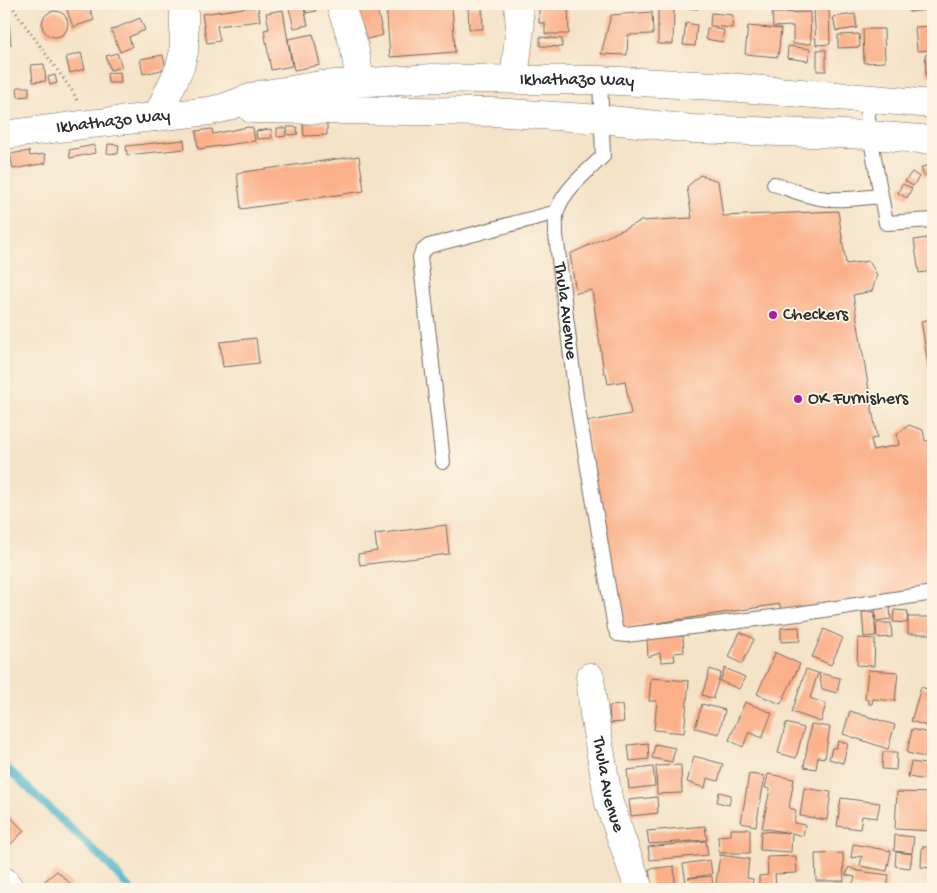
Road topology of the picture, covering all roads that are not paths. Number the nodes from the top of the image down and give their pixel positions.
1 (184, 4) edge
2 (340, 4) edge
3 (518, 4) edge
4 (514, 79) junction
5 (600, 80) junction
6 (360, 82) junction
7 (866, 99) junction
8 (933, 104) edge
9 (223, 108) junction
10 (157, 117) junction
11 (602, 119) junction
12 (4, 135) edge
13 (870, 136) junction
14 (933, 140) edge
15 (774, 184) dead end
16 (882, 196) junction
17 (557, 212) junction
18 (933, 220) edge
19 (443, 462) dead end
20 (933, 593) edge
21 (590, 677) dead end
22 (4, 881) edge
23 (10, 889) edge
24 (639, 889) edge

1 - 10 street
2 - 6 street
3 - 4 street
4 - 5 street, Ikhathazo Way
4 - 6 street, Ikhathazo Way
5 - 7 street, Ikhathazo Way
5 - 11 lane, Thula Avenue
6 - 9 street, Ikhathazo Way
7 - 8 street, Ikhathazo Way
7 - 13 lane
9 - 10 street, Ikhathazo Way
9 - 11 street, Ikhathazo Way
10 - 12 street, Ikhathazo Way
11 - 13 street, Ikhathazo Way
11 - 17 lane, Thula Avenue
13 - 14 street, Ikhathazo Way
13 - 16 lane
15 - 16 lane
16 - 18 lane
17 - 19 lane
17 - 20 lane, Thula Avenue
21 - 24 street, Thula Avenue
22 - 23 street

